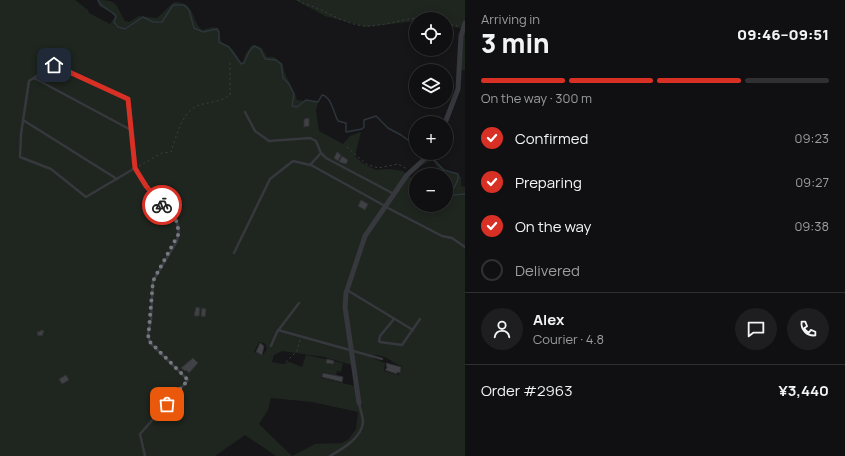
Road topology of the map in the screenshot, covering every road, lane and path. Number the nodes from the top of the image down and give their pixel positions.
1 (298, 0) edge
2 (409, 19) edge
3 (465, 22) edge
4 (453, 25) edge
5 (462, 28) junction
6 (230, 62) dead end
7 (34, 78) junction
8 (245, 112) dead end
9 (448, 116) edge
10 (23, 120) junction
11 (131, 130) junction
12 (347, 147) dead end
13 (321, 153) junction
14 (424, 160) edge
15 (310, 165) junction
16 (135, 168) junction
17 (415, 168) edge
18 (409, 171) edge
19 (409, 175) edge
20 (117, 179) junction
21 (394, 194) junction
22 (385, 207) junction
23 (465, 247) edge
24 (234, 253) dead end
25 (347, 290) junction
26 (298, 303) dead end
27 (394, 319) junction
28 (420, 319) dead end
29 (278, 330) junction
30 (413, 330) junction
31 (302, 336) junction
32 (271, 346) dead end
33 (352, 350) junction
34 (382, 359) dead end
35 (286, 362) dead end
36 (359, 403) joint
37 (145, 456) edge
38 (330, 456) edge

1 - 2 path
3 - 5 street
4 - 5 path
5 - 9 street
6 - 16 path
7 - 10 lane
7 - 11 lane
7 - 11 lane
8 - 13 lane
10 - 20 lane
10 - 20 lane
11 - 16 lane
12 - 18 path
13 - 15 lane
13 - 21 lane
14 - 17 street
15 - 22 lane
15 - 24 lane
16 - 20 lane
16 - 37 lane
19 - 21 street
21 - 22 street
22 - 23 lane
22 - 25 street
25 - 27 lane
25 - 33 street
26 - 29 lane
27 - 30 lane
27 - 30 lane
28 - 30 lane
29 - 31 lane
29 - 32 lane
31 - 33 lane
31 - 35 path
33 - 34 lane
33 - 36 street
36 - 38 lane

